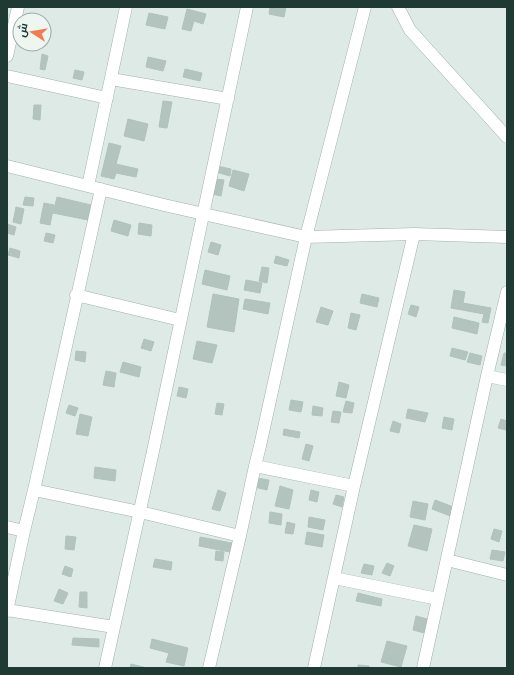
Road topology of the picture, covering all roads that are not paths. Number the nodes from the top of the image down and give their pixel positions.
1 (18, 7) edge
2 (126, 7) edge
3 (247, 7) edge
4 (365, 7) edge
5 (398, 7) edge
6 (7, 56) edge
7 (7, 76) edge
8 (111, 79) junction
9 (107, 98) junction
10 (228, 99) junction
11 (507, 137) edge
12 (7, 166) edge
13 (88, 186) junction
14 (101, 189) junction
15 (203, 214) junction
16 (414, 234) junction
17 (306, 237) junction
18 (507, 237) edge
19 (507, 292) edge
20 (76, 295) junction
21 (180, 320) junction
22 (487, 376) junction
23 (507, 380) edge
24 (254, 466) junction
25 (354, 486) junction
26 (34, 490) junction
27 (140, 512) junction
28 (7, 527) edge
29 (24, 532) junction
30 (240, 536) junction
31 (447, 560) junction
32 (507, 575) edge
33 (334, 578) junction
34 (438, 599) junction
35 (7, 611) edge
36 (114, 627) junction
37 (105, 668) edge
38 (210, 668) edge
39 (314, 668) edge
40 (424, 668) edge

1 - 6 street
2 - 8 street
3 - 10 street
4 - 17 street
5 - 11 street
7 - 9 street
8 - 9 street
8 - 10 street
9 - 13 street
10 - 15 street
12 - 13 street
13 - 14 street
14 - 15 street
14 - 20 street
15 - 17 street
15 - 21 street
16 - 17 street
16 - 18 street
16 - 25 street
17 - 24 street
19 - 22 street
20 - 21 street
20 - 26 street
21 - 27 street
22 - 23 street
22 - 31 street
24 - 25 street
24 - 30 street
25 - 33 street
26 - 27 street
26 - 29 street
27 - 30 street
27 - 36 street
28 - 29 street
29 - 35 street
30 - 38 street
31 - 32 street
31 - 34 street
33 - 34 street
33 - 39 street
34 - 40 street
35 - 36 street
36 - 37 street

